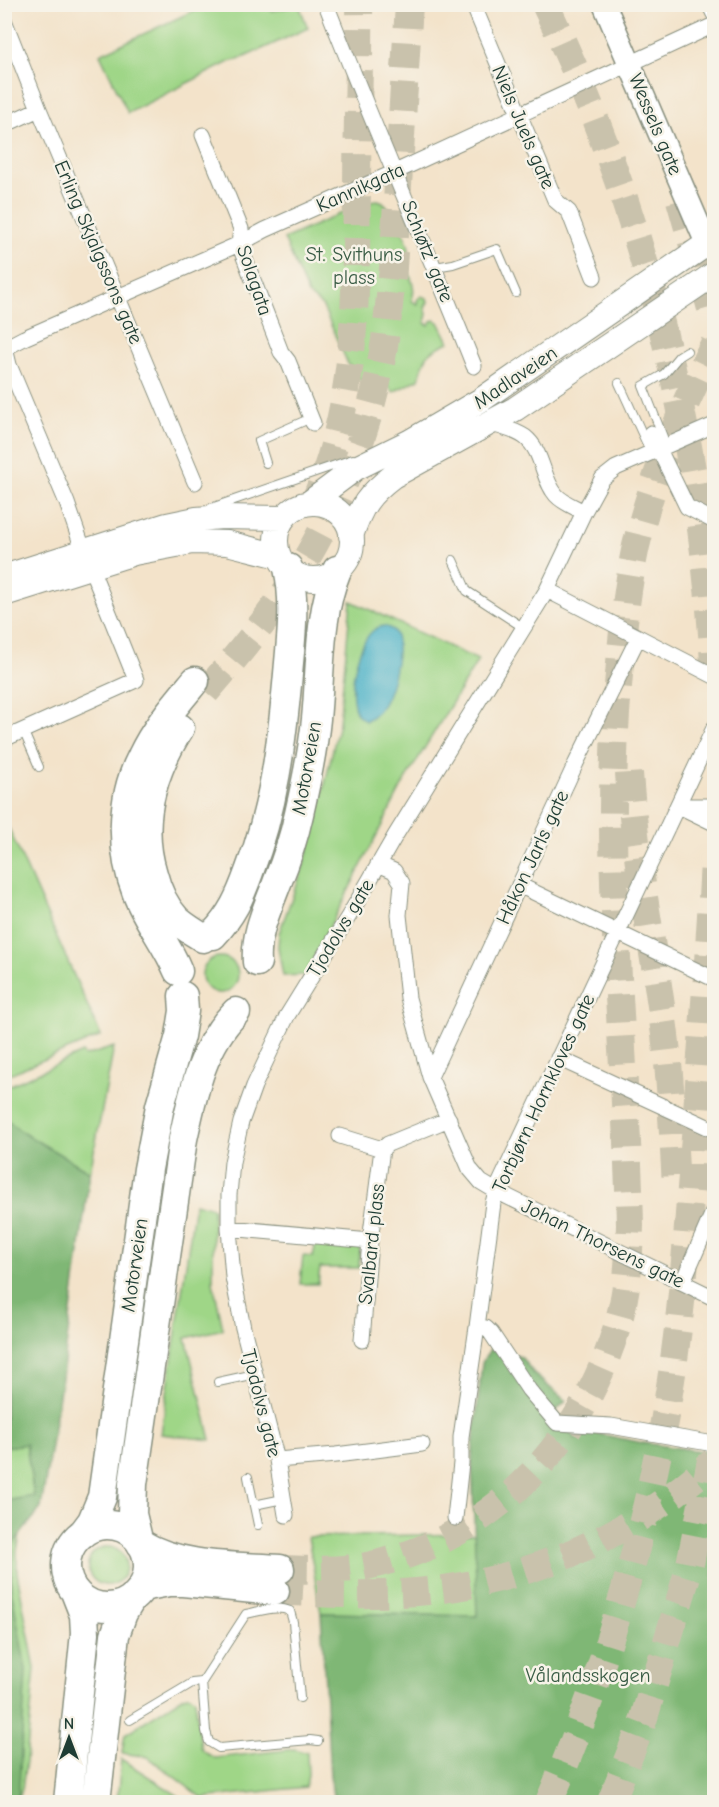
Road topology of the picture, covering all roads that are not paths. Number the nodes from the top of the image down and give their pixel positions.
1 (326, 4) edge
2 (473, 4) edge
3 (604, 4) edge
4 (709, 4) edge
5 (714, 14) edge
6 (4, 20) edge
7 (714, 25) edge
8 (631, 64) junction
9 (39, 109) junction
10 (519, 116) junction
11 (4, 125) edge
12 (203, 135) dead end
13 (395, 172) junction
14 (711, 242) edge
15 (239, 244) junction
16 (435, 267) junction
17 (714, 274) edge
18 (594, 277) dead end
19 (516, 293) dead end
20 (118, 298) junction
21 (5, 348) edge
22 (687, 351) dead end
23 (474, 366) dead end
24 (619, 383) dead end
25 (312, 421) joint
26 (491, 424) junction
27 (714, 425) edge
28 (409, 442) junction
29 (657, 443) junction
30 (266, 463) dead end
31 (195, 482) dead end
32 (309, 503) junction
33 (584, 512) junction
34 (284, 518) junction
35 (714, 522) edge
36 (167, 525) junction
37 (351, 536) junction
38 (88, 560) junction
39 (453, 560) dead end
40 (283, 562) junction
41 (338, 570) junction
42 (4, 577) edge
43 (547, 590) junction
44 (4, 594) edge
45 (524, 628) junction
46 (638, 638) junction
47 (714, 676) edge
48 (4, 721) edge
49 (714, 729) edge
50 (13, 735) edge
51 (39, 767) dead end
52 (679, 806) junction
53 (714, 806) edge
54 (714, 823) edge
55 (378, 864) junction
56 (519, 885) junction
57 (619, 933) junction
58 (208, 936) junction
59 (257, 962) junction
60 (714, 979) edge
61 (181, 984) junction
62 (236, 1012) junction
63 (558, 1058) junction
64 (430, 1077) junction
65 (448, 1119) junction
66 (714, 1130) edge
67 (340, 1136) dead end
68 (382, 1149) junction
69 (496, 1191) junction
70 (714, 1210) edge
71 (229, 1228) junction
72 (370, 1241) junction
73 (683, 1281) junction
74 (714, 1298) edge
75 (477, 1327) junction
76 (362, 1340) dead end
77 (255, 1374) junction
78 (218, 1382) dead end
79 (422, 1444) dead end
80 (714, 1444) edge
81 (277, 1460) junction
82 (248, 1477) dead end
83 (283, 1499) junction
84 (254, 1505) junction
85 (286, 1515) dead end
86 (454, 1518) dead end
87 (258, 1525) dead end
88 (83, 1533) junction
89 (139, 1541) junction
90 (75, 1592) junction
91 (137, 1592) junction
92 (202, 1682) junction
93 (300, 1698) dead end
94 (130, 1720) dead end
95 (318, 1741) dead end
96 (68, 1803) edge
97 (96, 1803) edge

1 - 13 street, Schiøtz' gate
2 - 10 street, Niels Juels gate
3 - 8 main road, Wessels gate
4 - 5 street
6 - 9 street, Erling Skjalgssons gate
7 - 8 street, Kannikgata
8 - 10 street, Kannikgata
8 - 14 main road, Wessels gate
9 - 11 street
9 - 20 street, Erling Skjalgssons gate
10 - 13 street, Kannikgata
10 - 18 street, Niels Juels gate
12 - 15 street, Solagata
13 - 15 street, Kannikgata
13 - 16 street, Schiøtz' gate
14 - 28 main road, Madlaveien
15 - 20 street, Kannikgata
15 - 25 street, Solagata
16 - 19 lane
16 - 23 street, Schiøtz' gate
17 - 26 main road, Madlaveien
20 - 21 street, Kannikgata
20 - 31 street, Erling Skjalgssons gate
21 - 38 street
22 - 29 lane
24 - 29 lane
25 - 30 lane
26 - 33 street
26 - 37 main road, Madlaveien
27 - 29 street, Tjodolvs gate
28 - 32 main road, Madlaveien
28 - 36 lane
29 - 33 street, Tjodolvs gate
29 - 35 street
32 - 34 main road
32 - 37 main road
33 - 43 street, Tjodolvs gate
34 - 36 main road
34 - 40 main road
36 - 38 main road
37 - 41 main road
38 - 40 main road
38 - 42 main road
38 - 44 main road
38 - 50 street
39 - 45 lane
40 - 41 main road
40 - 58 highway, Motorveien
41 - 59 highway, Motorveien
43 - 45 street, Tjodolvs gate
43 - 46 street
45 - 55 street, Tjodolvs gate
46 - 47 street
46 - 56 street, Håkon Jarls gate
48 - 50 street
49 - 52 street, Torbjørn Hornkloves gate
50 - 51 lane
52 - 53 street
52 - 54 street
52 - 57 street, Torbjørn Hornkloves gate
55 - 64 street, Johan Thorsens gate
55 - 71 street, Tjodolvs gate
56 - 57 street
56 - 64 street, Håkon Jarls gate
57 - 60 street
57 - 63 street, Torbjørn Hornkloves gate
58 - 59 highway
58 - 61 highway
58 - 61 highway
59 - 62 highway
61 - 62 highway
61 - 88 highway, Motorveien
62 - 89 highway, Motorveien
63 - 66 street
63 - 69 street, Torbjørn Hornkloves gate
64 - 65 street, Johan Thorsens gate
65 - 68 street
65 - 69 street, Johan Thorsens gate
67 - 68 street
68 - 72 street, Svalbard plass
69 - 73 street, Johan Thorsens gate
69 - 75 street, Torbjørn Hornkloves gate
70 - 73 street
71 - 72 street
71 - 77 street, Tjodolvs gate
72 - 76 street, Svalbard plass
73 - 74 street, Johan Thorsens gate
75 - 80 street
75 - 86 street, Torbjørn Hornkloves gate
77 - 78 lane
77 - 81 street, Tjodolvs gate
79 - 81 street
81 - 83 street, Tjodolvs gate
82 - 84 lane
83 - 84 lane
83 - 85 street, Tjodolvs gate
84 - 87 lane
88 - 89 highway
88 - 90 highway
89 - 91 highway
89 - 91 highway
90 - 91 highway
90 - 96 highway
91 - 97 highway
92 - 93 lane
92 - 94 lane
92 - 95 lane

